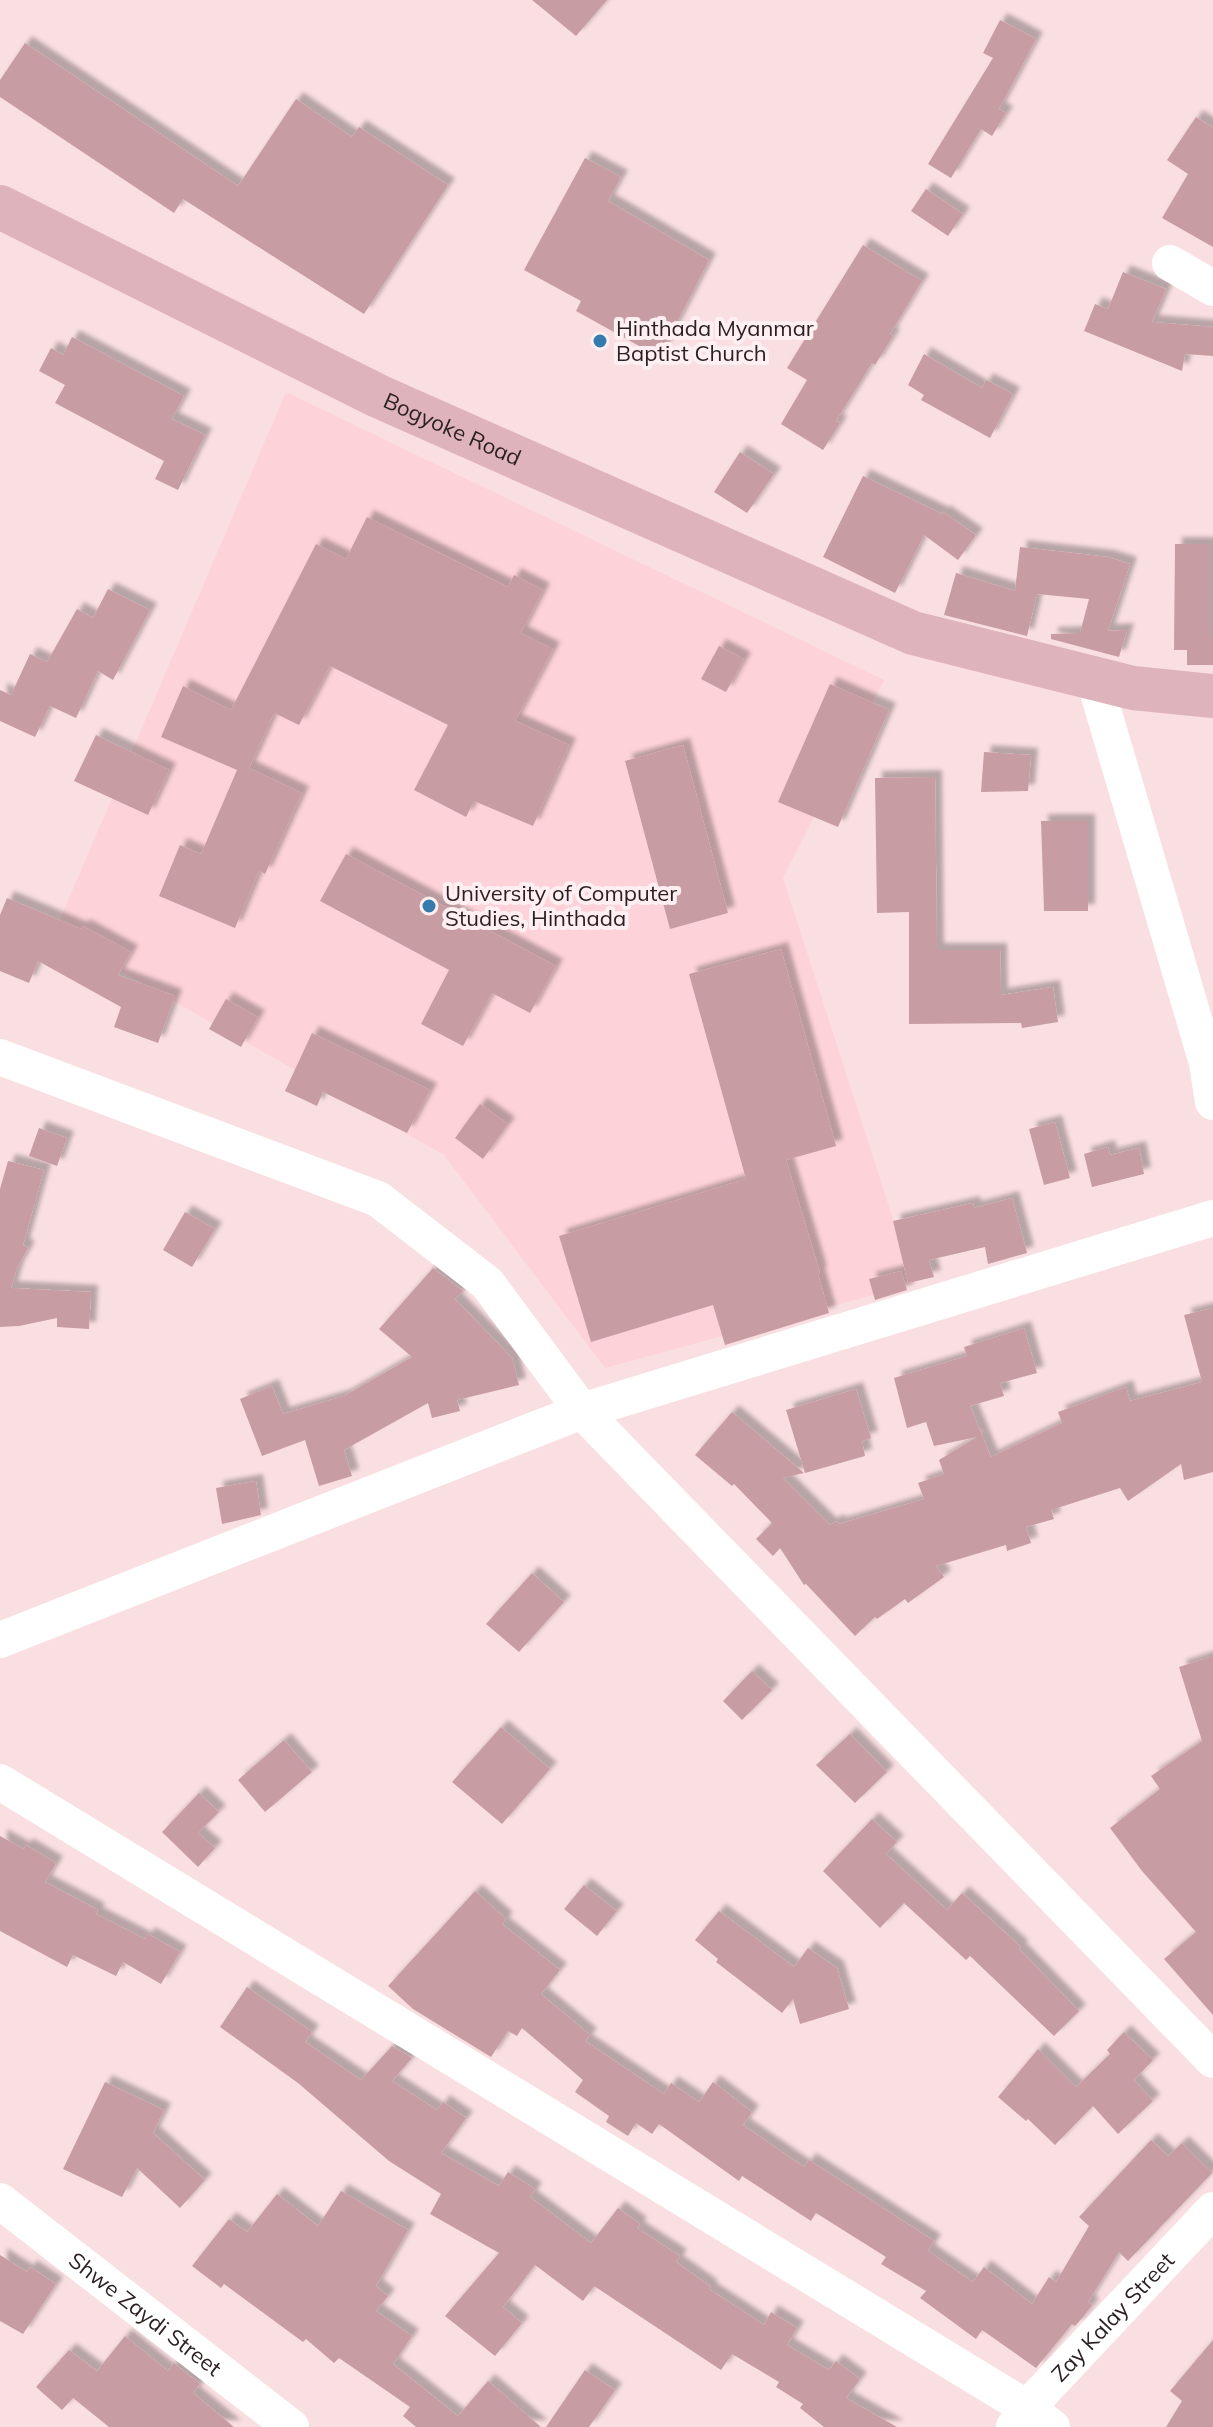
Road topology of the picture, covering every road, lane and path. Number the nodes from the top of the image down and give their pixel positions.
1 (0, 207) edge
2 (1170, 263) dead end
3 (1213, 288) edge
4 (1094, 679) junction
5 (1213, 696) edge
6 (0, 1057) edge
7 (1213, 1102) edge
8 (1213, 1218) edge
9 (582, 1411) junction
10 (0, 1640) edge
11 (0, 1782) edge
12 (1213, 2060) edge
13 (0, 2201) edge
14 (1213, 2210) edge
15 (1031, 2421) edge
16 (291, 2427) edge

1 - 4 main road, Bogyoke Road
2 - 3 street
4 - 5 main road, Bogyoke Road
4 - 7 street
6 - 9 street
8 - 9 street
9 - 10 street
9 - 12 street
11 - 15 street
13 - 16 street, Shwe Zaydi Street
14 - 15 street, Zay Kalay Street

